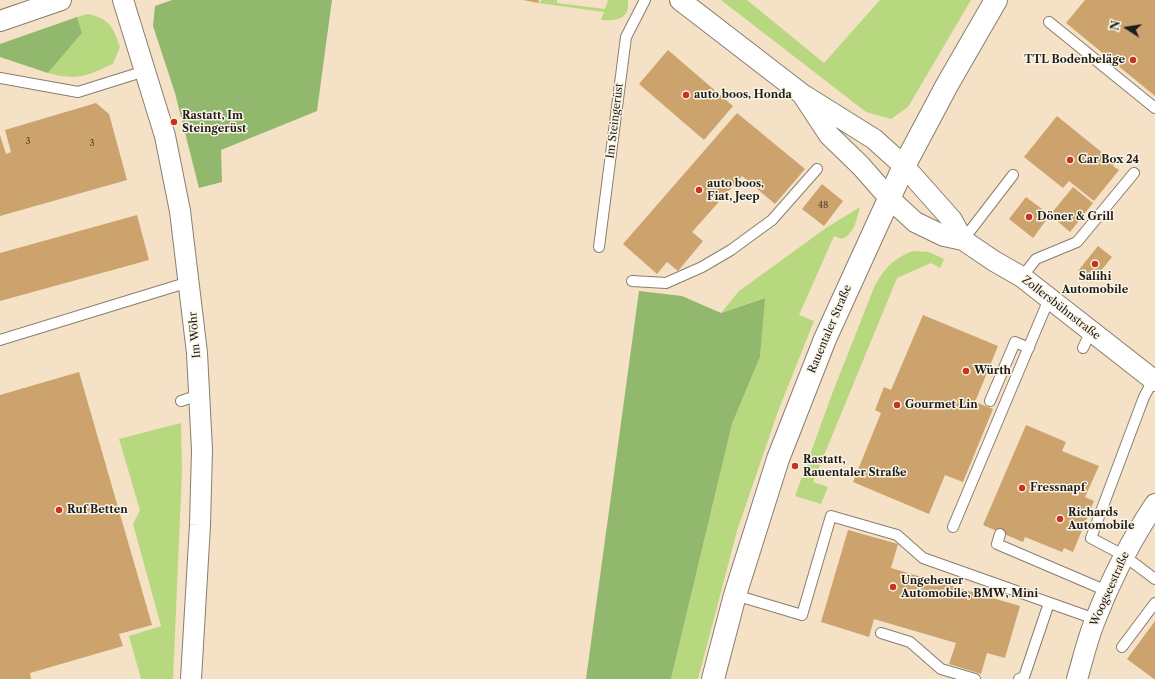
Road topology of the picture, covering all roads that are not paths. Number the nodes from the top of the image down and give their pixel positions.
1 (62, 0) edge
2 (123, 0) edge
3 (645, 0) edge
4 (680, 0) edge
5 (996, 0) edge
6 (0, 21) edge
7 (1049, 22) dead end
8 (145, 71) junction
9 (0, 78) edge
10 (802, 94) junction
11 (1155, 108) edge
12 (904, 166) junction
13 (817, 169) dead end
14 (1134, 172) dead end
15 (1013, 175) dead end
16 (889, 198) junction
17 (963, 240) junction
18 (599, 247) dead end
19 (1022, 277) junction
20 (632, 281) dead end
21 (189, 282) junction
22 (1049, 299) junction
23 (0, 340) edge
24 (1028, 348) junction
25 (1154, 381) edge
26 (990, 401) dead end
27 (1154, 509) edge
28 (953, 527) dead end
29 (1000, 534) dead end
30 (1123, 555) junction
31 (1155, 579) edge
32 (1107, 591) junction
33 (735, 595) junction
34 (1049, 603) junction
35 (1155, 603) edge
36 (1095, 619) junction
37 (881, 633) dead end
38 (1122, 647) dead end
39 (190, 679) edge
40 (713, 679) edge
41 (975, 679) edge
42 (1019, 679) edge
43 (1077, 679) edge

1 - 6 street
2 - 8 street, Im Wöhr
3 - 18 lane, Im Steingerüst
4 - 10 street
5 - 12 street, Rauentaler Straße
7 - 11 lane
8 - 9 lane
8 - 21 street, Im Wöhr
10 - 12 street
10 - 16 street
12 - 16 street, Rauentaler Straße
12 - 17 street, Zollersbühnstraße
13 - 20 lane
14 - 19 lane
15 - 17 lane
16 - 17 street, Zollersbühnstraße
16 - 33 street, Rauentaler Straße
17 - 19 street, Zollersbühnstraße
19 - 22 street, Zollersbühnstraße
21 - 23 lane
21 - 39 street, Im Wöhr
22 - 24 lane
22 - 25 street, Zollersbühnstraße
24 - 26 lane
24 - 28 lane
25 - 30 lane
27 - 30 street, Woogseestraße
29 - 32 lane
30 - 31 lane
30 - 32 street, Woogseestraße
32 - 36 street, Woogseestraße
33 - 34 lane
33 - 40 street, Rauentaler Straße
34 - 36 lane
34 - 42 lane
35 - 38 lane
36 - 43 street, Woogseestraße
37 - 41 lane

